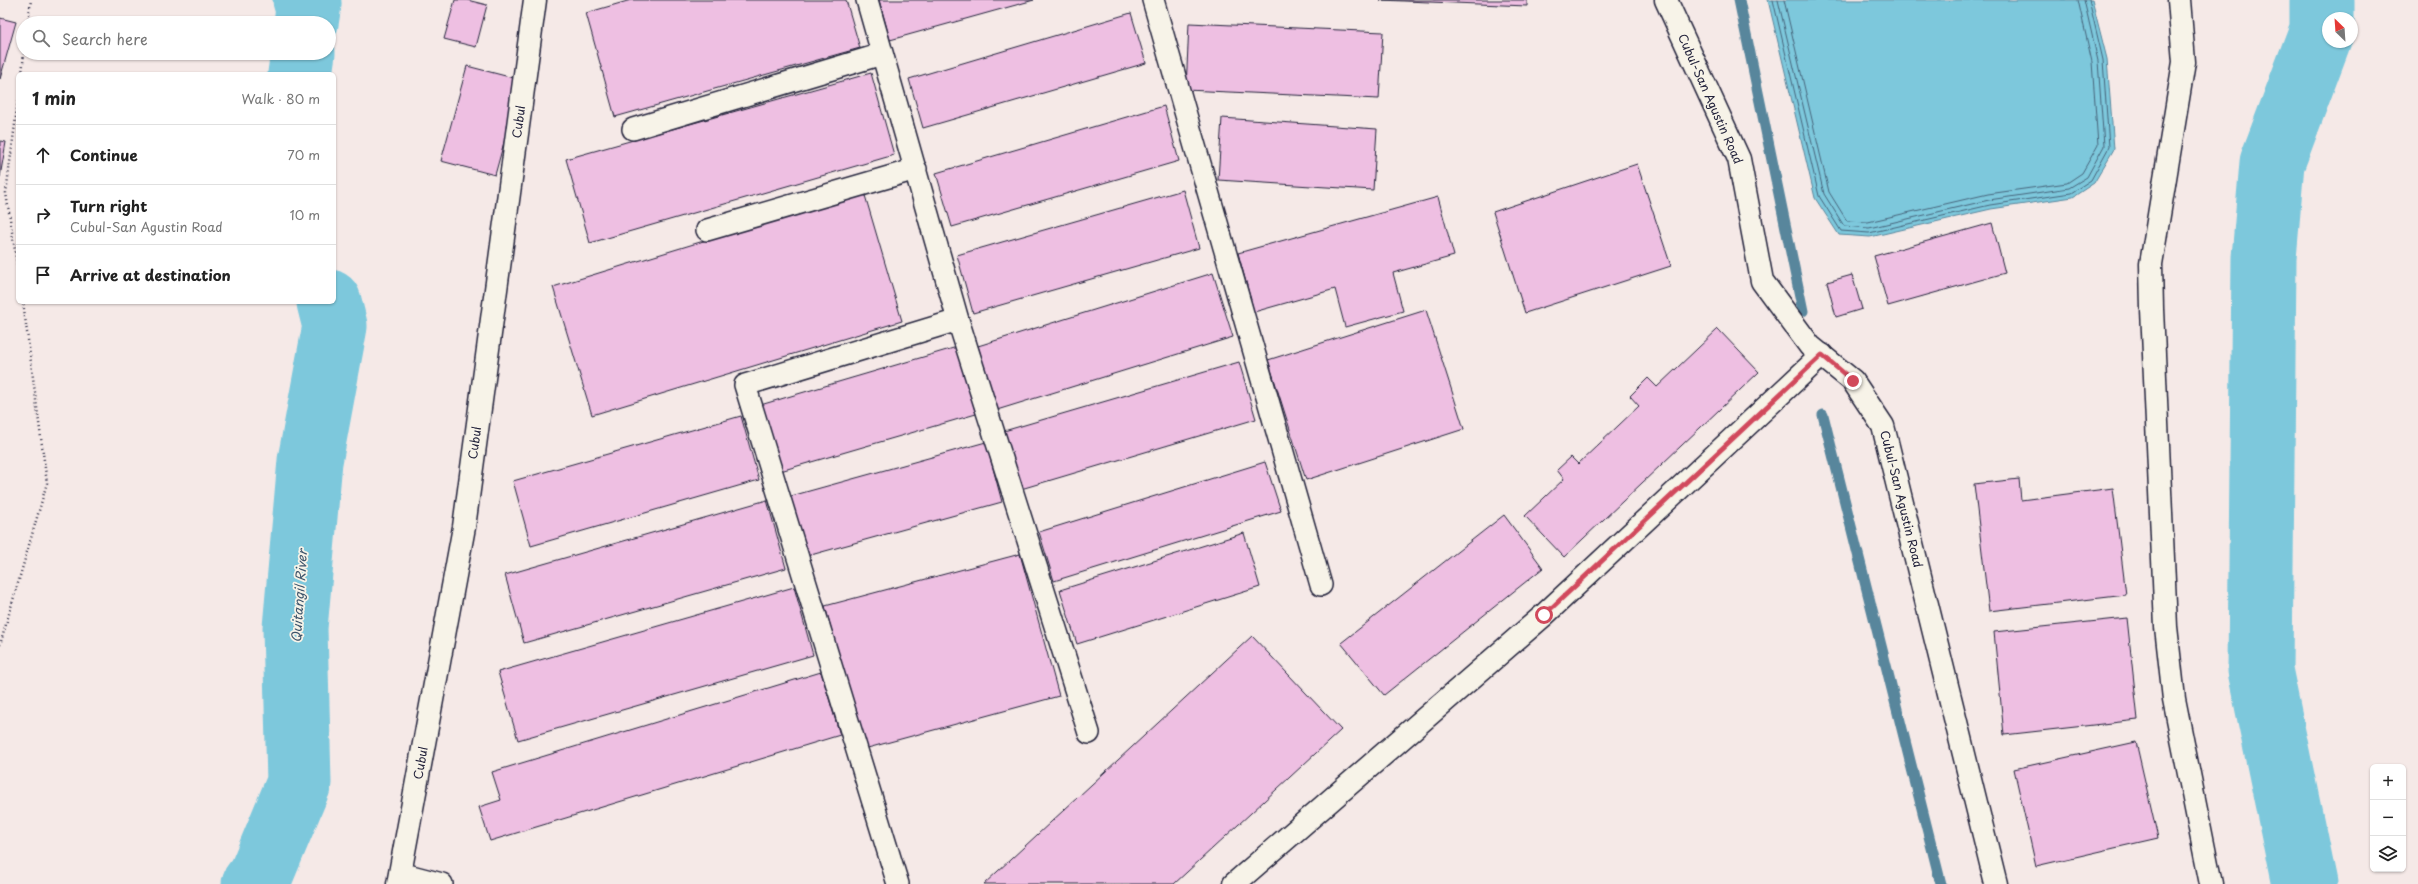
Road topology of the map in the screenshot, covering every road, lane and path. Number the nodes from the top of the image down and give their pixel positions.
1 (31, 0) edge
2 (535, 0) edge
3 (866, 0) edge
4 (1153, 0) edge
5 (1666, 0) edge
6 (2178, 0) edge
7 (29, 16) edge
8 (882, 54) junction
9 (23, 60) edge
10 (22, 72) edge
11 (16, 116) edge
12 (633, 129) dead end
13 (916, 169) junction
14 (708, 230) dead end
15 (16, 257) edge
16 (23, 304) edge
17 (958, 320) junction
18 (1822, 355) junction
19 (1321, 585) dead end
20 (0, 645) edge
21 (1090, 733) dead end
22 (399, 878) edge
23 (442, 884) edge
24 (898, 884) edge
25 (1234, 884) edge
26 (1996, 884) edge
27 (2211, 884) edge

1 - 7 path
2 - 22 street, Cubul
3 - 8 lane
4 - 19 lane
5 - 18 street, Cubul-San Agustin Road
6 - 27 street
8 - 12 lane
8 - 13 lane
9 - 10 path
11 - 15 path
13 - 14 lane
13 - 17 lane
16 - 20 path
17 - 21 lane
17 - 24 lane
18 - 25 street
18 - 26 street, Cubul-San Agustin Road
22 - 23 lane

